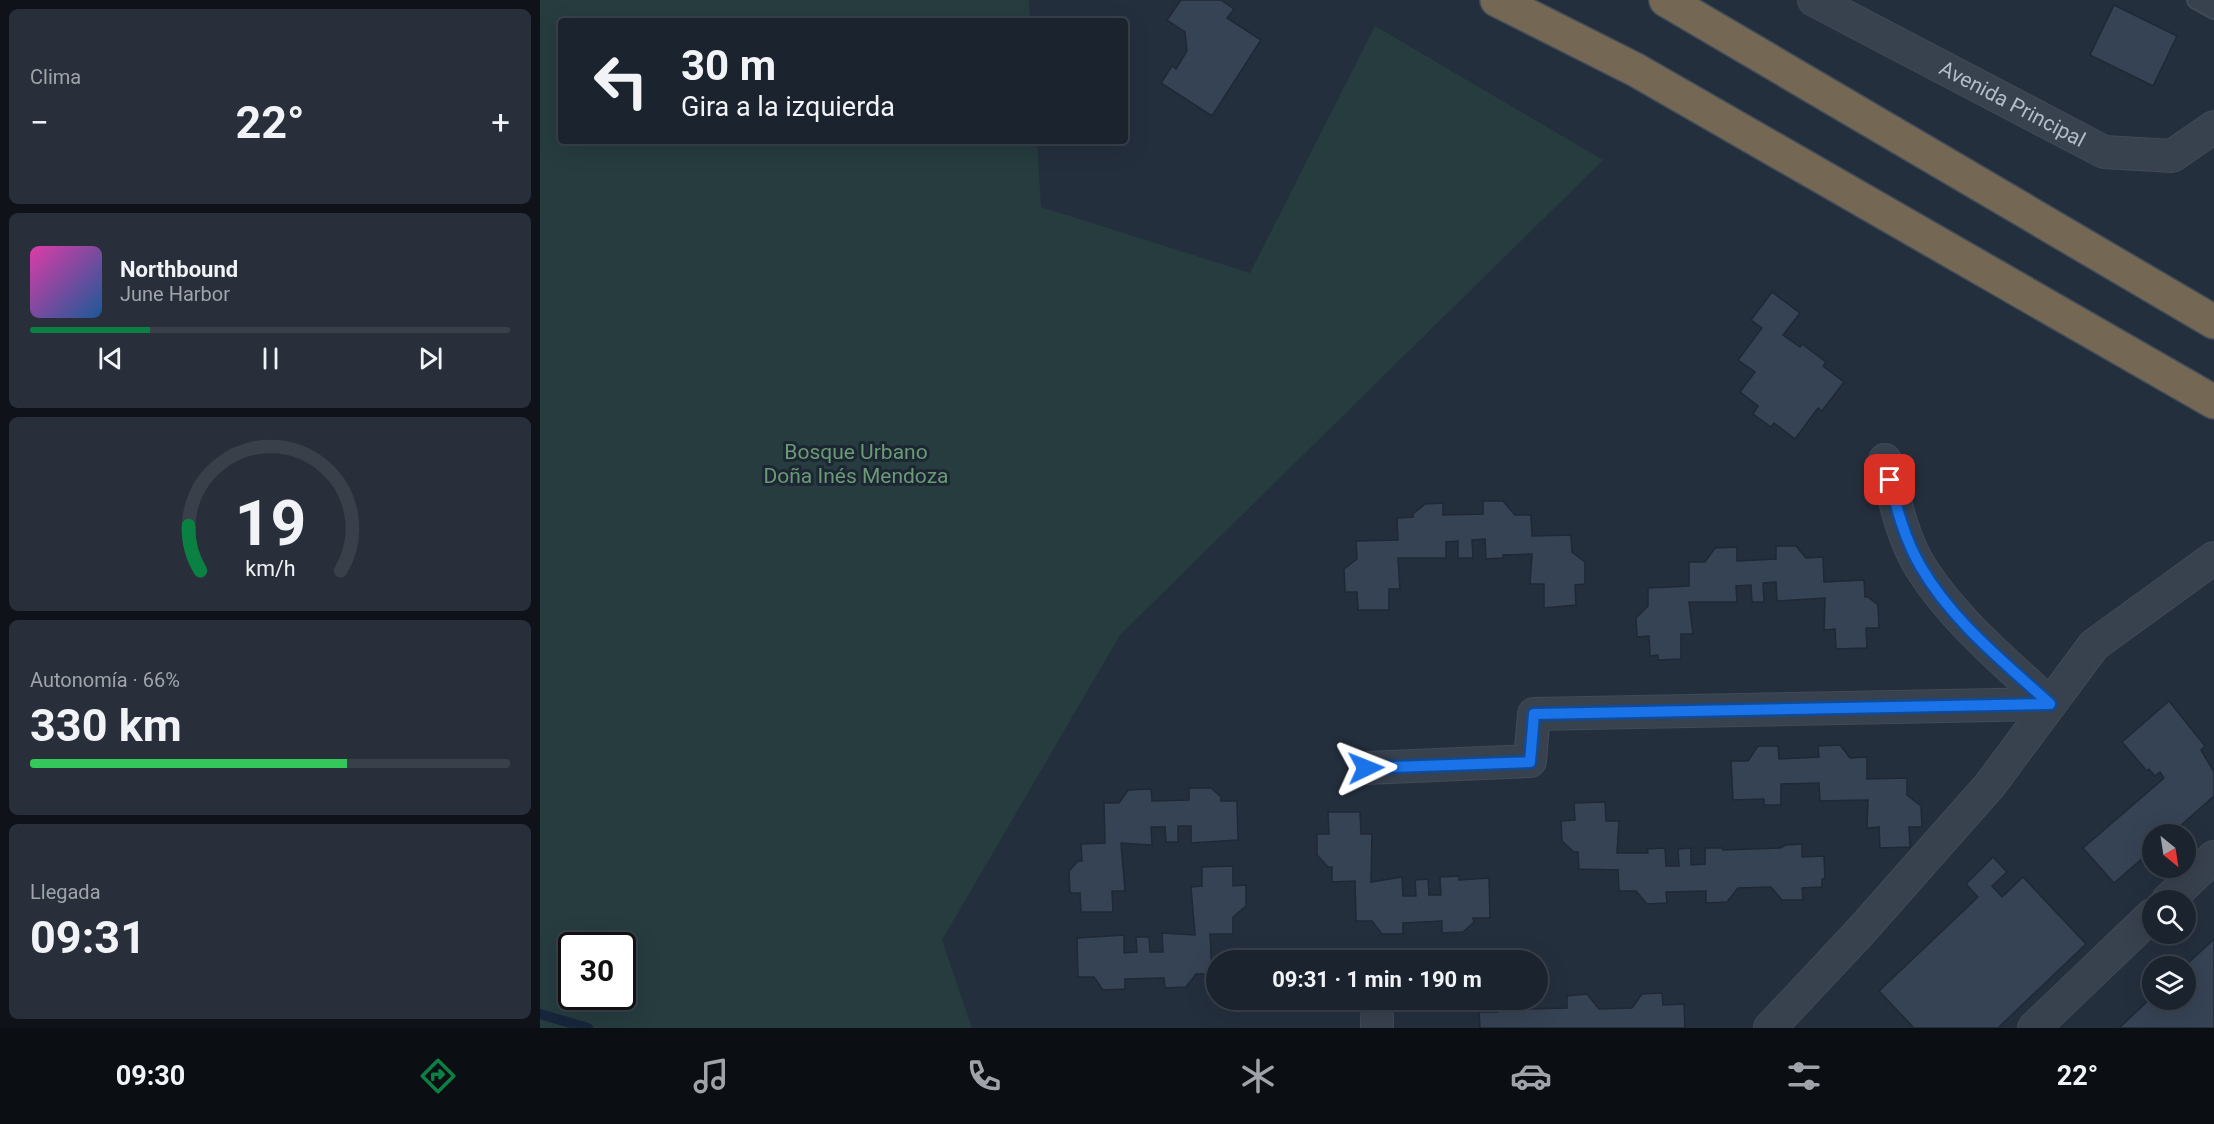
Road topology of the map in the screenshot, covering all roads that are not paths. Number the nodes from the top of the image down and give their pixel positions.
1 (1497, 0) edge
2 (1666, 0) edge
3 (1814, 0) edge
4 (2196, 0) edge
5 (2214, 10) edge
6 (2214, 127) edge
7 (2214, 322) edge
8 (2214, 402) edge
9 (1886, 460) dead end
10 (2214, 558) edge
11 (2050, 704) junction
12 (1366, 768) dead end
13 (2214, 857) edge
14 (2179, 890) edge
15 (2142, 925) edge
16 (1770, 1028) edge
17 (2034, 1028) edge

1 - 8 highway
2 - 7 highway
3 - 6 street, Avenida Principal
4 - 5 lane
9 - 11 street
10 - 11 street
11 - 12 street
11 - 16 street
13 - 14 street
15 - 17 street

